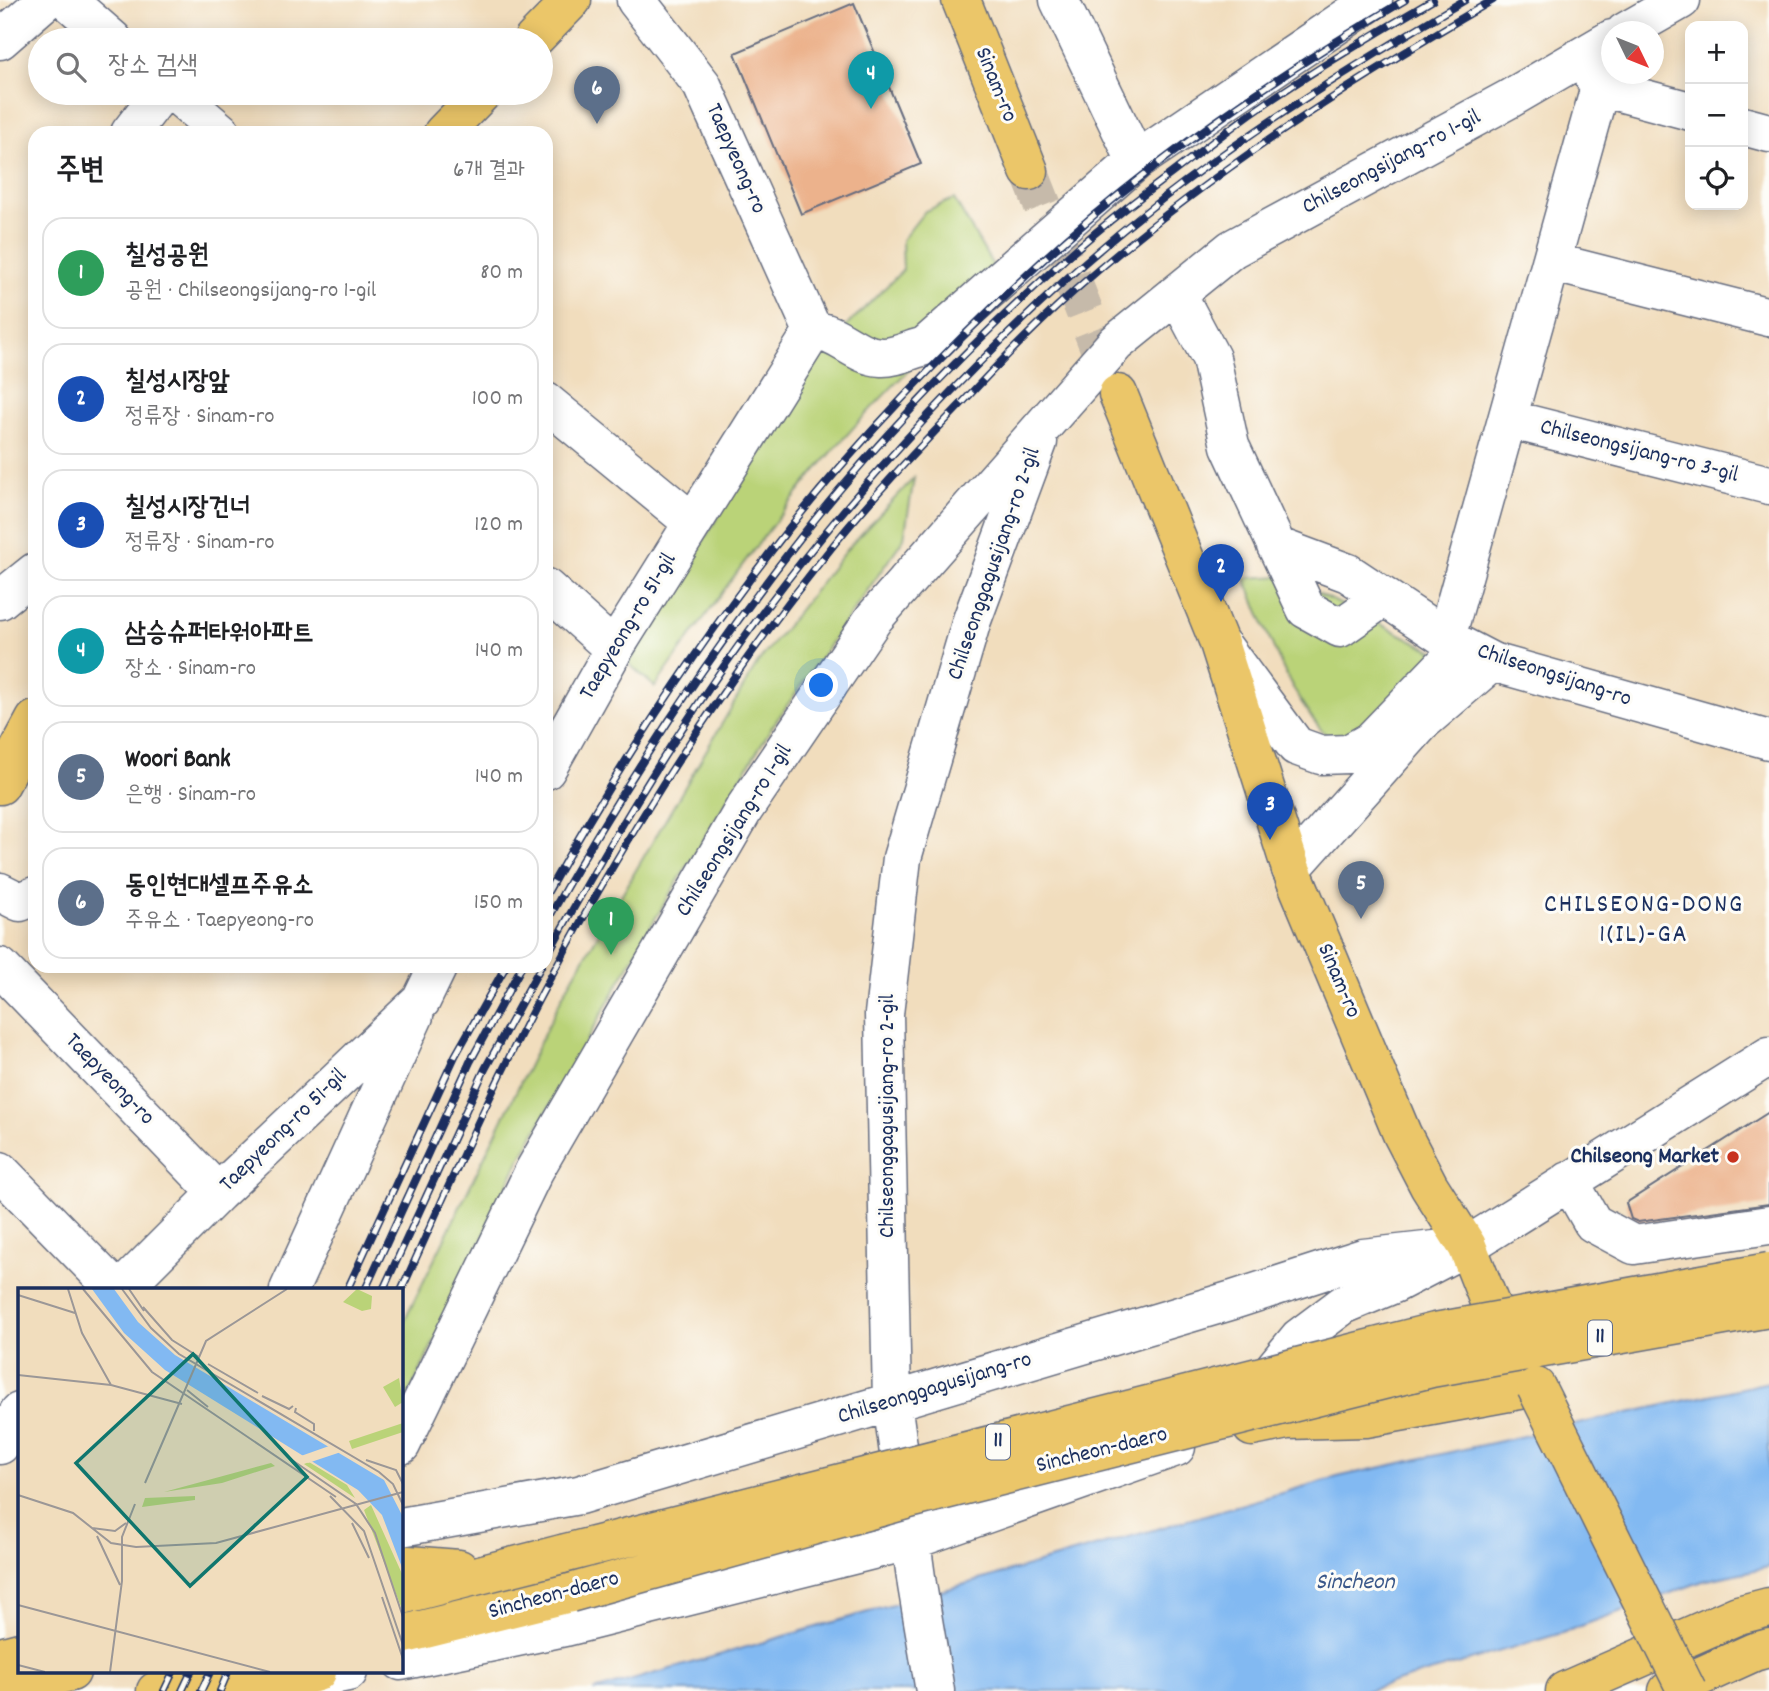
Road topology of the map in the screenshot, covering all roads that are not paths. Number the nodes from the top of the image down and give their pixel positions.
1 (46, 0) edge
2 (66, 0) edge
3 (572, 0) edge
4 (636, 0) edge
5 (961, 0) edge
6 (1059, 0) edge
7 (1373, 0) edge
8 (1681, 0) edge
9 (1644, 21) edge
10 (99, 28) edge
11 (545, 28) edge
12 (0, 40) edge
13 (1597, 61) edge
14 (152, 105) edge
15 (188, 105) edge
16 (470, 105) edge
17 (1685, 108) edge
18 (135, 126) edge
19 (214, 126) edge
20 (450, 126) edge
21 (1748, 127) edge
22 (1769, 133) edge
23 (1136, 161) junction
24 (1029, 170) tunnel mouth
25 (1551, 262) junction
26 (1178, 294) junction
27 (1769, 317) edge
28 (813, 331) junction
29 (1118, 394) tunnel mouth
30 (553, 408) edge
31 (1508, 419) junction
32 (1046, 420) junction
33 (1769, 485) edge
34 (692, 522) junction
35 (1276, 546) junction
36 (553, 594) edge
37 (1384, 597) junction
38 (1446, 638) junction
39 (1217, 640) junction
40 (614, 649) junction
41 (1492, 662) junction
42 (28, 733) edge
43 (1769, 740) edge
44 (553, 758) edge
45 (0, 785) edge
46 (1291, 869) junction
47 (0, 892) edge
48 (28, 899) edge
49 (0, 967) edge
50 (435, 973) edge
51 (421, 1001) junction
52 (1769, 1056) edge
53 (0, 1171) edge
54 (1569, 1181) junction
55 (218, 1193) junction
56 (1769, 1225) edge
57 (1467, 1247) junction
58 (1769, 1272) edge
59 (114, 1288) edge
60 (123, 1288) edge
61 (290, 1288) edge
62 (1769, 1308) edge
63 (1536, 1387) junction
64 (891, 1402) junction
65 (18, 1414) edge
66 (1202, 1438) junction
67 (402, 1443) edge
68 (0, 1445) edge
69 (402, 1527) edge
70 (912, 1540) junction
71 (402, 1573) edge
72 (1769, 1607) edge
73 (469, 1618) junction
74 (402, 1635) edge
75 (18, 1642) edge
76 (402, 1642) edge
77 (1769, 1648) edge
78 (18, 1652) edge
79 (0, 1655) edge
80 (402, 1661) edge
81 (62, 1674) edge
82 (233, 1674) edge
83 (310, 1674) edge
84 (338, 1674) edge
85 (0, 1688) edge
86 (156, 1691) edge
87 (255, 1691) edge
88 (935, 1691) edge
89 (1565, 1691) edge
90 (1668, 1691) edge
91 (1687, 1691) edge

1 - 12 street
2 - 10 street
3 - 11 main road
4 - 28 street, Taepyeong-ro
5 - 24 main road, Sinam-ro
6 - 23 street
7 - 23 street
8 - 9 street
13 - 17 street
13 - 25 street, Chilseongsijang-ro 3-gil
13 - 26 street, Chilseongsijang-ro 1-gil
14 - 18 street
15 - 19 street
16 - 20 main road
21 - 22 street
23 - 28 street
25 - 27 street
25 - 31 street, Chilseongsijang-ro 3-gil
26 - 32 street, Chilseongsijang-ro 1-gil
26 - 35 street
28 - 34 street, Taepyeong-ro 51-gil
29 - 39 main road, Sinam-ro
30 - 34 street
31 - 33 street, Chilseongsijang-ro 3-gil
31 - 38 street, Chilseongsijang-ro 3-gil
32 - 64 street, Chilseonggagusijang-ro 2-gil
32 - 67 street, Chilseongsijang-ro 1-gil
34 - 40 street, Taepyeong-ro 51-gil
35 - 37 street, Chilseongsijang-ro
35 - 37 street
36 - 40 street
37 - 38 street, Chilseongsijang-ro
38 - 41 street, Chilseongsijang-ro
39 - 41 street, Sinam-ro
39 - 46 main road, Sinam-ro
40 - 44 street, Taepyeong-ro 51-gil
41 - 43 street, Chilseongsijang-ro
41 - 46 street
42 - 45 main road
46 - 57 main road, Sinam-ro
47 - 48 street
49 - 55 street, Taepyeong-ro
50 - 51 street, Taepyeong-ro 51-gil
51 - 55 street, Taepyeong-ro 51-gil
51 - 61 street
52 - 54 street
53 - 59 street
54 - 56 street
54 - 57 street
55 - 60 street, Taepyeong-ro 51-gil
57 - 63 main road, Sinam-ro, bridge
57 - 64 street, Chilseonggagusijang-ro
57 - 66 street
58 - 71 main road, Sincheon-daero / 11, bridge
62 - 73 main road, Sincheon-daero / 11, bridge
63 - 66 main road
63 - 91 main road, Sinam-ro, bridge
64 - 69 street, Chilseonggagusijang-ro
64 - 70 street, Chilseonggagusijang-ro 2-gil
65 - 68 street
66 - 70 street
70 - 80 street
70 - 88 street, Chilseonggagusijang-ro 2-gil
72 - 89 main road
73 - 74 main road, Sincheon-daero
73 - 76 main road
75 - 79 street
77 - 90 main road
78 - 79 main road
81 - 85 main road
82 - 86 main road
83 - 87 main road
84 - 87 street

